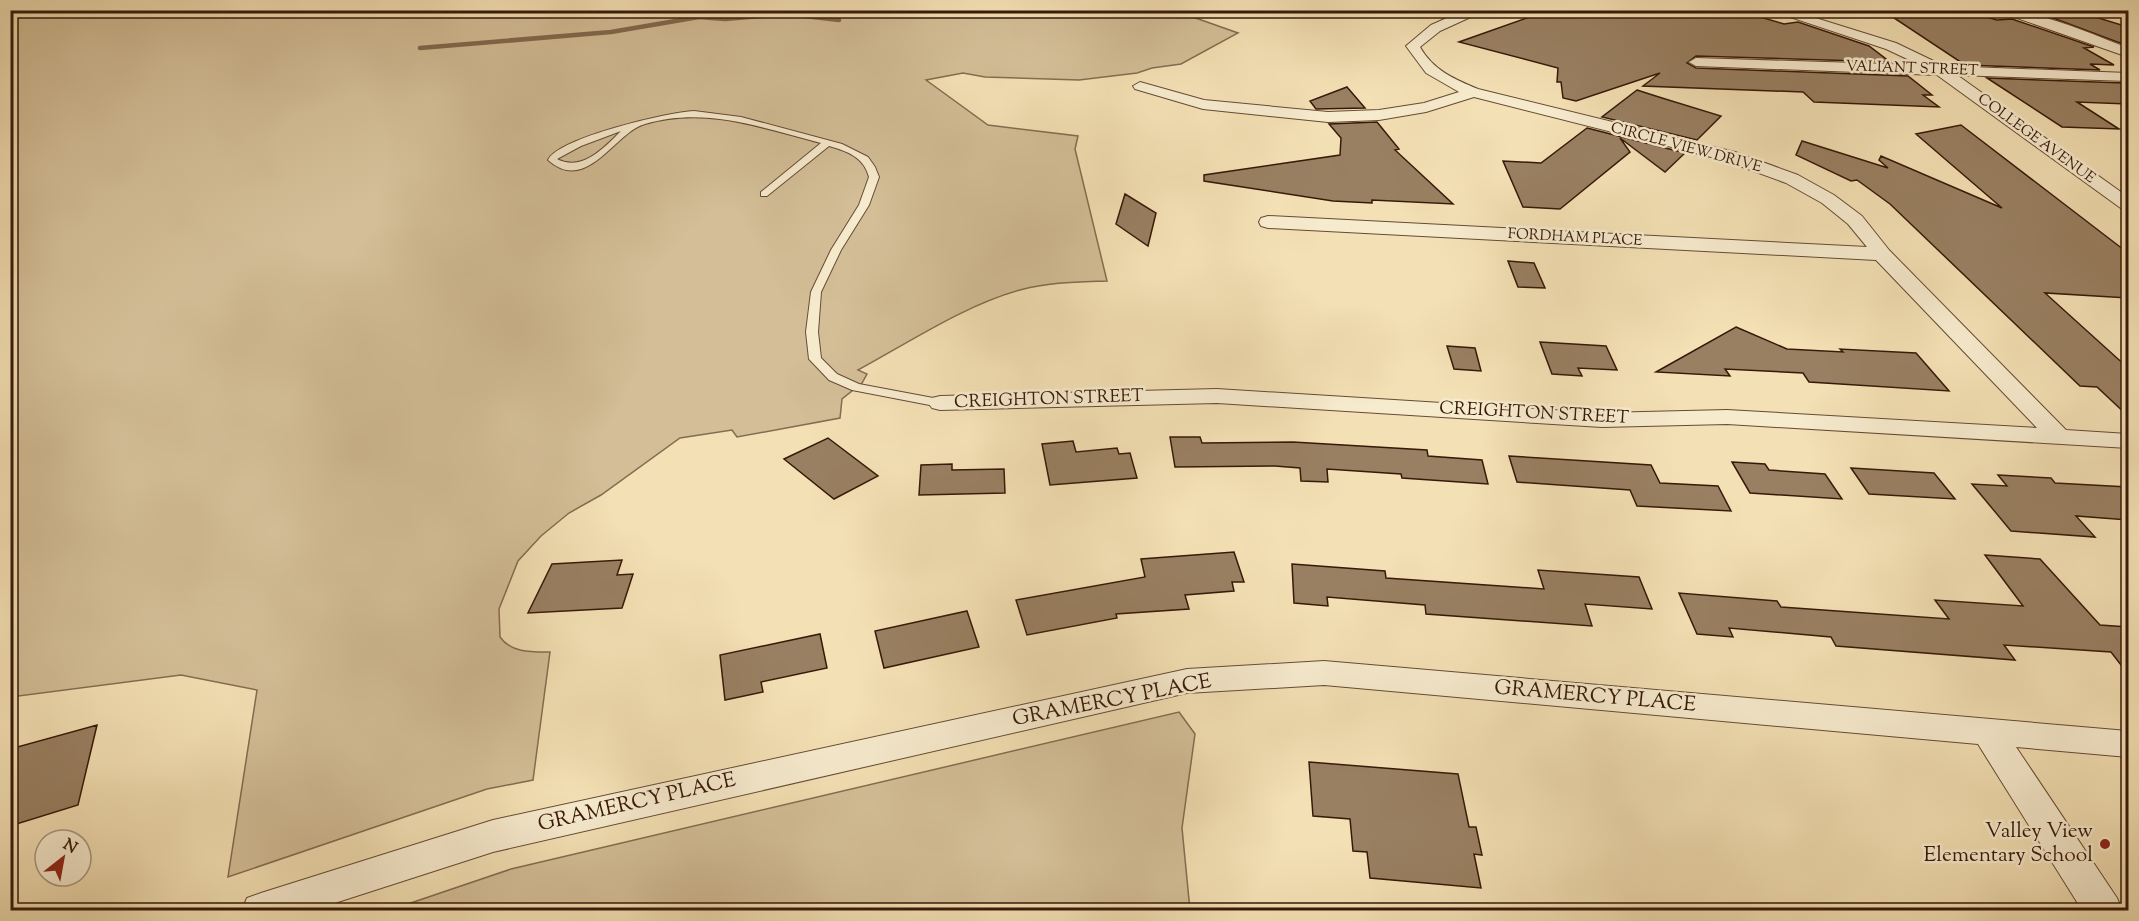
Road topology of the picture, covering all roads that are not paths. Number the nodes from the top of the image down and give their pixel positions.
1 (1480, 10) edge
2 (1775, 10) edge
3 (2001, 11) edge
4 (2128, 53) edge
5 (1696, 62) dead end
6 (1940, 70) junction
7 (2128, 77) edge
8 (1140, 86) dead end
9 (1473, 92) junction
10 (631, 126) junction
11 (827, 143) junction
12 (764, 194) dead end
13 (2128, 205) edge
14 (1268, 222) dead end
15 (1882, 254) junction
16 (940, 403) joint
17 (2058, 436) junction
18 (2128, 441) edge
19 (1988, 732) junction
20 (2128, 744) edge
21 (261, 910) edge
22 (2103, 910) edge

1 - 9 street, CIRCLE VIEW DRIVE
2 - 6 street, COLLEGE AVENUE
3 - 4 street
5 - 6 street, VALIANT STREET
6 - 7 street, VALIANT STREET
6 - 13 street, COLLEGE AVENUE
8 - 9 street
9 - 15 street, CIRCLE VIEW DRIVE
10 - 10 lane
10 - 11 lane
11 - 12 lane
11 - 16 lane
14 - 15 street, FORDHAM PLACE
15 - 17 street, CIRCLE VIEW DRIVE
16 - 17 street, CREIGHTON STREET
17 - 18 street, CREIGHTON STREET
19 - 20 street, GRAMERCY PLACE
19 - 21 street, GRAMERCY PLACE
19 - 22 street

